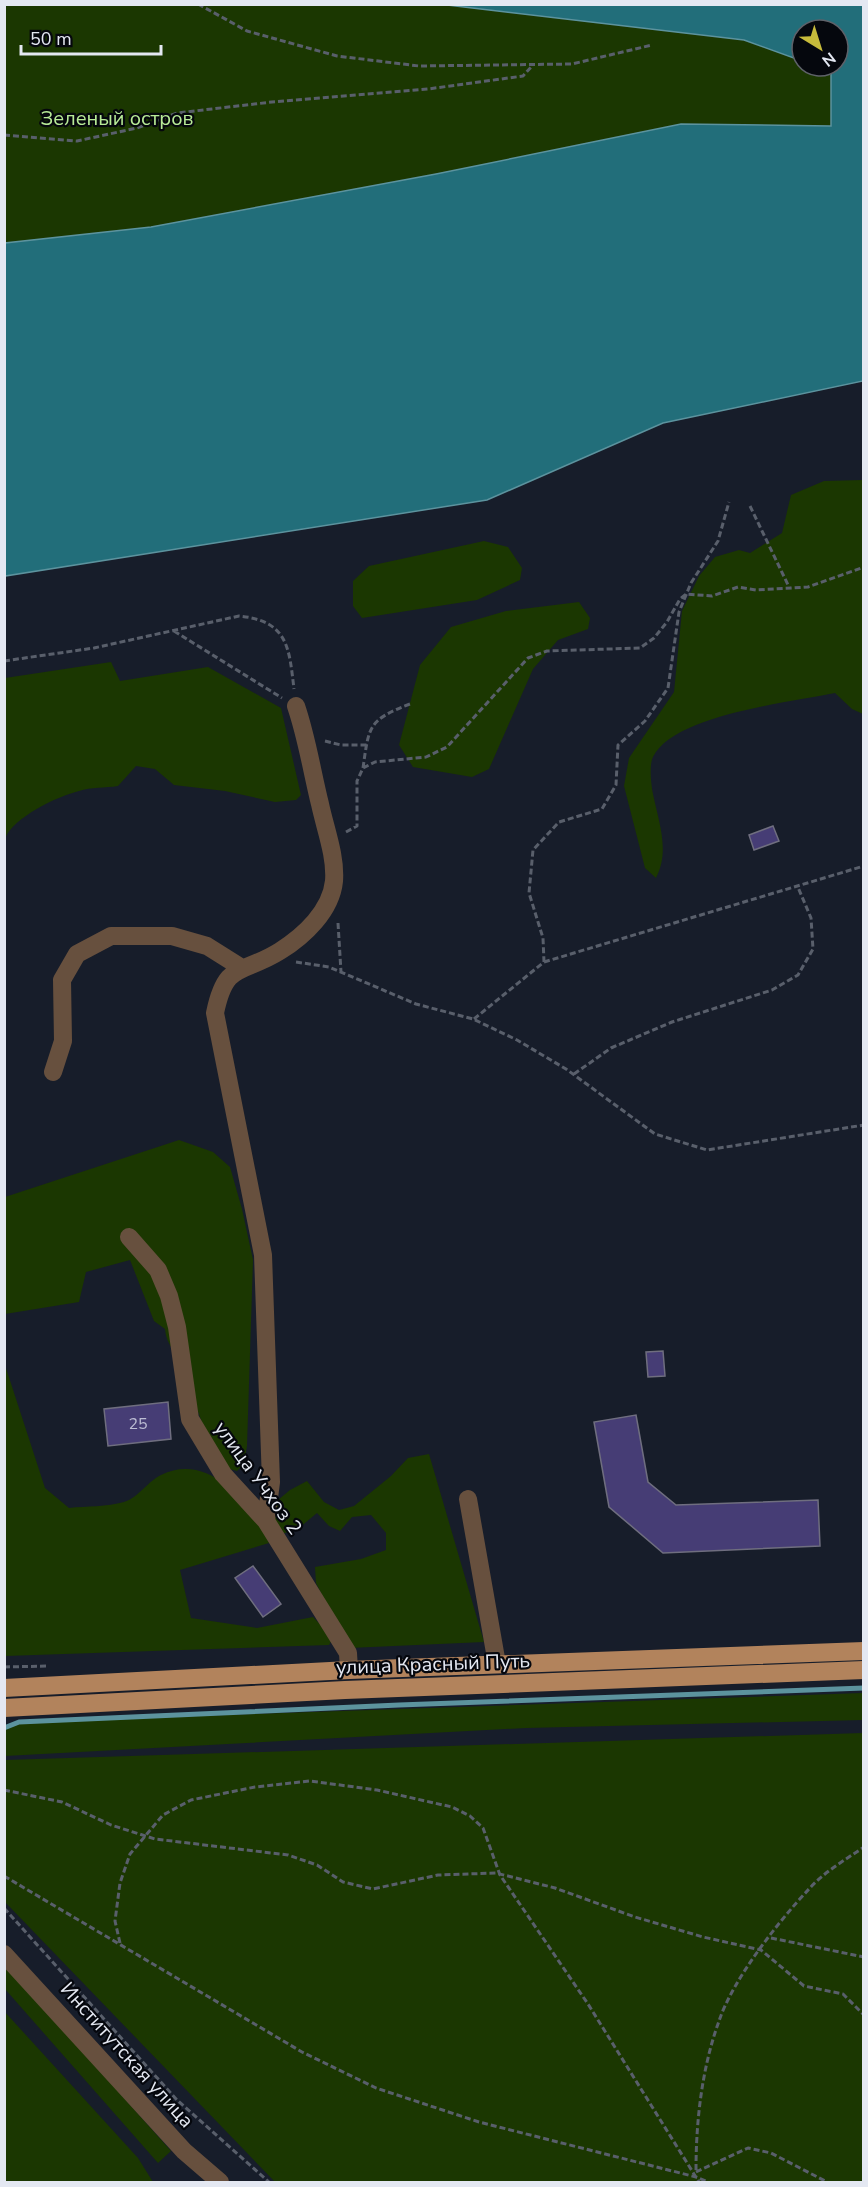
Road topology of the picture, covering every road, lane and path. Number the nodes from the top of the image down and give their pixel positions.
1 (198, 4) edge
2 (652, 45) dead end
3 (532, 66) junction
4 (4, 135) edge
5 (729, 502) dead end
6 (750, 506) dead end
7 (864, 567) edge
8 (790, 589) junction
9 (686, 594) junction
10 (174, 631) junction
11 (4, 661) edge
12 (410, 704) dead end
13 (296, 706) junction
14 (302, 725) junction
15 (367, 745) junction
16 (363, 768) junction
17 (330, 849) junction
18 (864, 866) edge
19 (797, 885) junction
20 (338, 922) dead end
21 (268, 957) junction
22 (544, 962) junction
23 (242, 968) junction
24 (341, 972) junction
25 (473, 1019) junction
26 (53, 1072) dead end
27 (574, 1074) junction
28 (864, 1125) edge
29 (129, 1237) dead end
30 (468, 1499) dead end
31 (266, 1521) junction
32 (864, 1651) edge
33 (497, 1664) junction
34 (349, 1670) junction
35 (864, 1670) edge
36 (4, 1688) edge
37 (4, 1708) edge
38 (4, 1790) edge
39 (144, 1835) junction
40 (864, 1847) edge
41 (500, 1875) junction
42 (4, 1876) edge
43 (4, 1908) edge
44 (771, 1938) junction
45 (120, 1943) junction
46 (761, 1950) junction
47 (4, 1954) edge
48 (864, 1957) edge
49 (864, 2015) edge
50 (696, 2170) junction
51 (696, 2177) junction
52 (214, 2180) edge
53 (269, 2182) edge
54 (699, 2182) edge
55 (708, 2182) edge
56 (827, 2182) edge

1 - 3 path
2 - 3 path
3 - 4 path
5 - 9 path
6 - 8 path
7 - 8 path
8 - 9 path
9 - 16 path
9 - 22 path
10 - 11 path
10 - 13 path
10 - 13 path
12 - 15 path
13 - 14 street
14 - 15 path
14 - 17 street
15 - 16 path
16 - 17 path
17 - 21 street
18 - 19 path
19 - 22 path
19 - 27 path
20 - 24 path
21 - 23 street
21 - 24 path
22 - 25 path
23 - 26 street
23 - 31 street
24 - 25 path
25 - 27 path
27 - 28 path
29 - 31 street, улица Учхоз 2
30 - 33 street
31 - 34 street, улица Учхоз 2
32 - 33 main road, улица Красный Путь
33 - 34 main road, улица Красный Путь
34 - 36 main road, улица Красный Путь
35 - 37 main road, улица Красный Путь
38 - 39 path
39 - 41 path
39 - 41 path
39 - 45 path
40 - 44 path
41 - 46 path
41 - 51 path
42 - 45 path
43 - 53 path
44 - 46 path
44 - 48 path
45 - 51 path
46 - 49 path
46 - 50 path
47 - 52 street, Институтская улица
50 - 51 path
50 - 56 path
51 - 54 path
51 - 55 path

